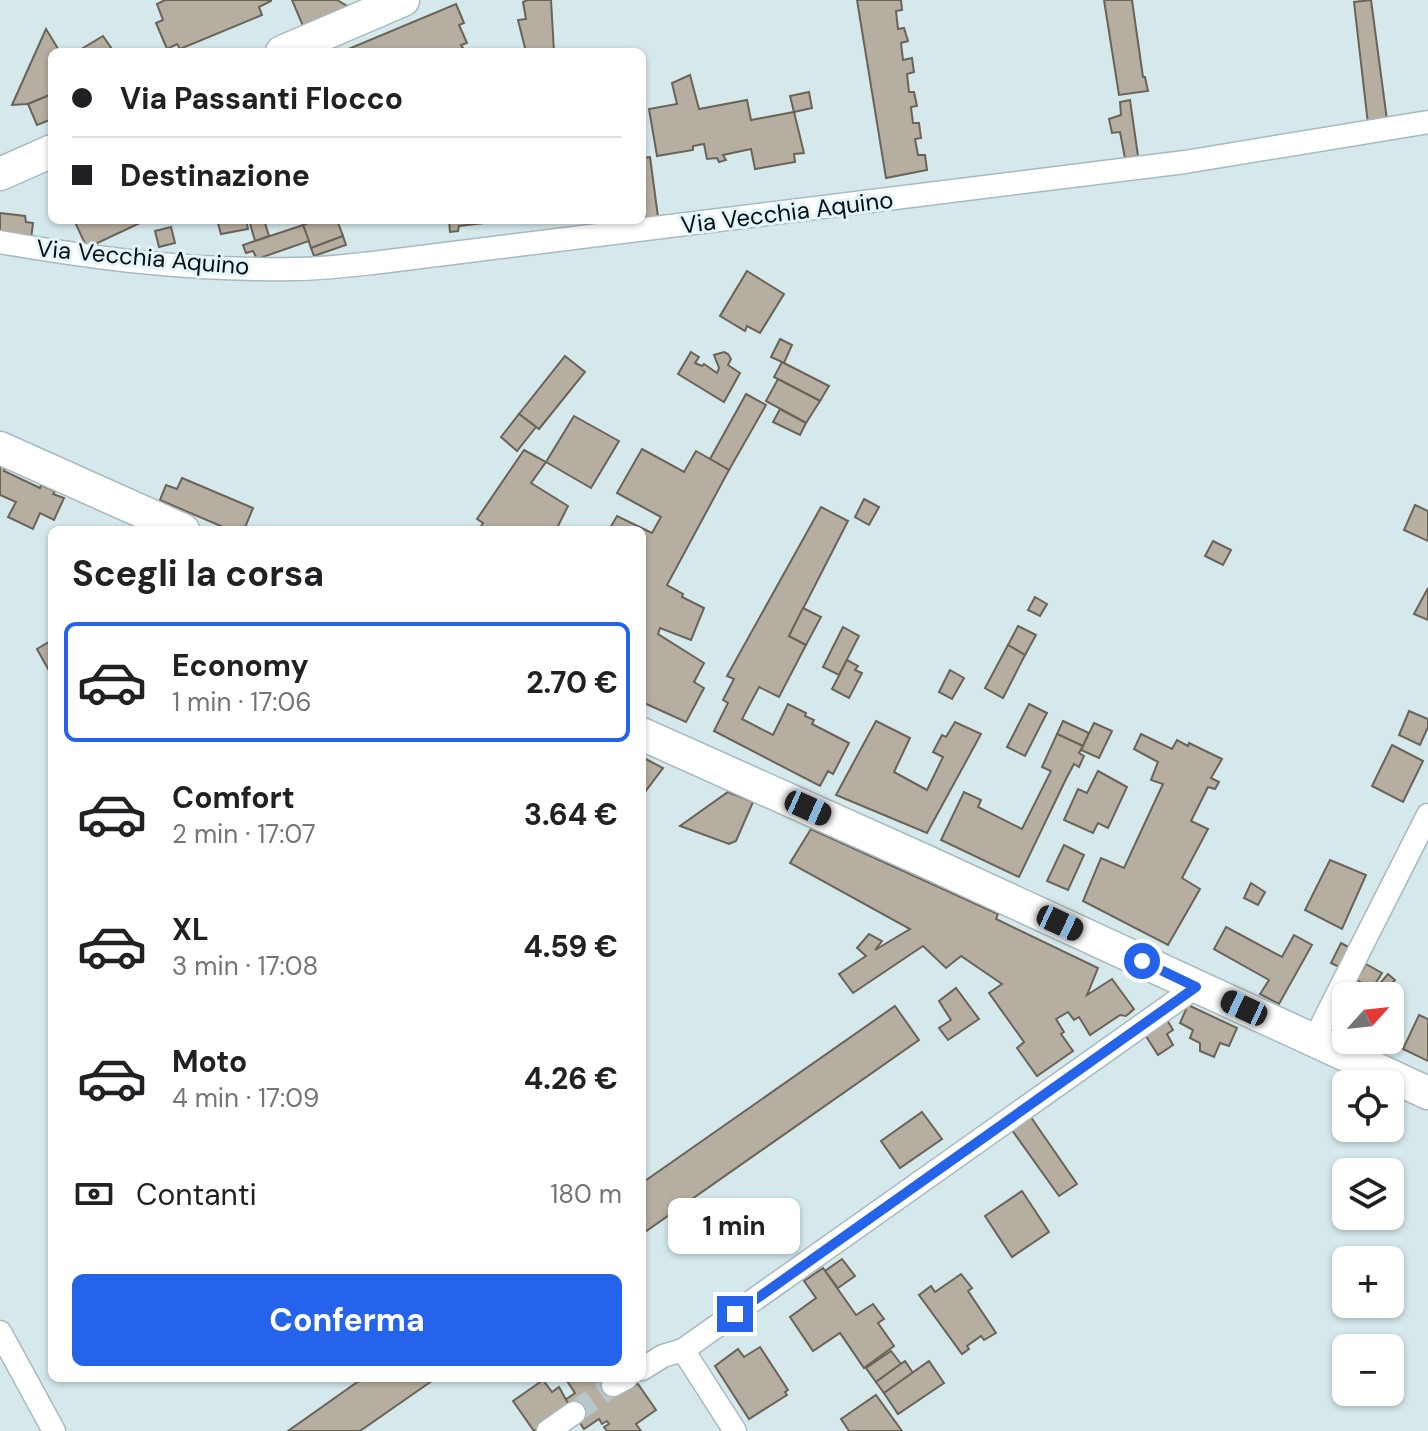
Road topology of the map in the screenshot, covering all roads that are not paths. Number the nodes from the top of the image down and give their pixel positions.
1 (403, 0) edge
2 (291, 48) edge
3 (1428, 122) edge
4 (48, 153) edge
5 (0, 174) edge
6 (0, 242) edge
7 (0, 448) edge
8 (174, 526) edge
9 (646, 736) edge
10 (1428, 815) edge
11 (1196, 987) junction
12 (1314, 1040) junction
13 (1428, 1093) edge
14 (0, 1332) edge
15 (683, 1350) junction
16 (646, 1367) edge
17 (574, 1413) tunnel mouth
18 (54, 1431) edge
19 (548, 1431) edge
20 (735, 1431) edge

1 - 2 main road
3 - 6 street, Via Vecchia Aquino
4 - 5 main road
7 - 8 main road
9 - 11 main road
10 - 12 street
11 - 12 main road
11 - 15 street
12 - 13 main road
14 - 18 street
15 - 16 street
15 - 20 street
17 - 19 street

